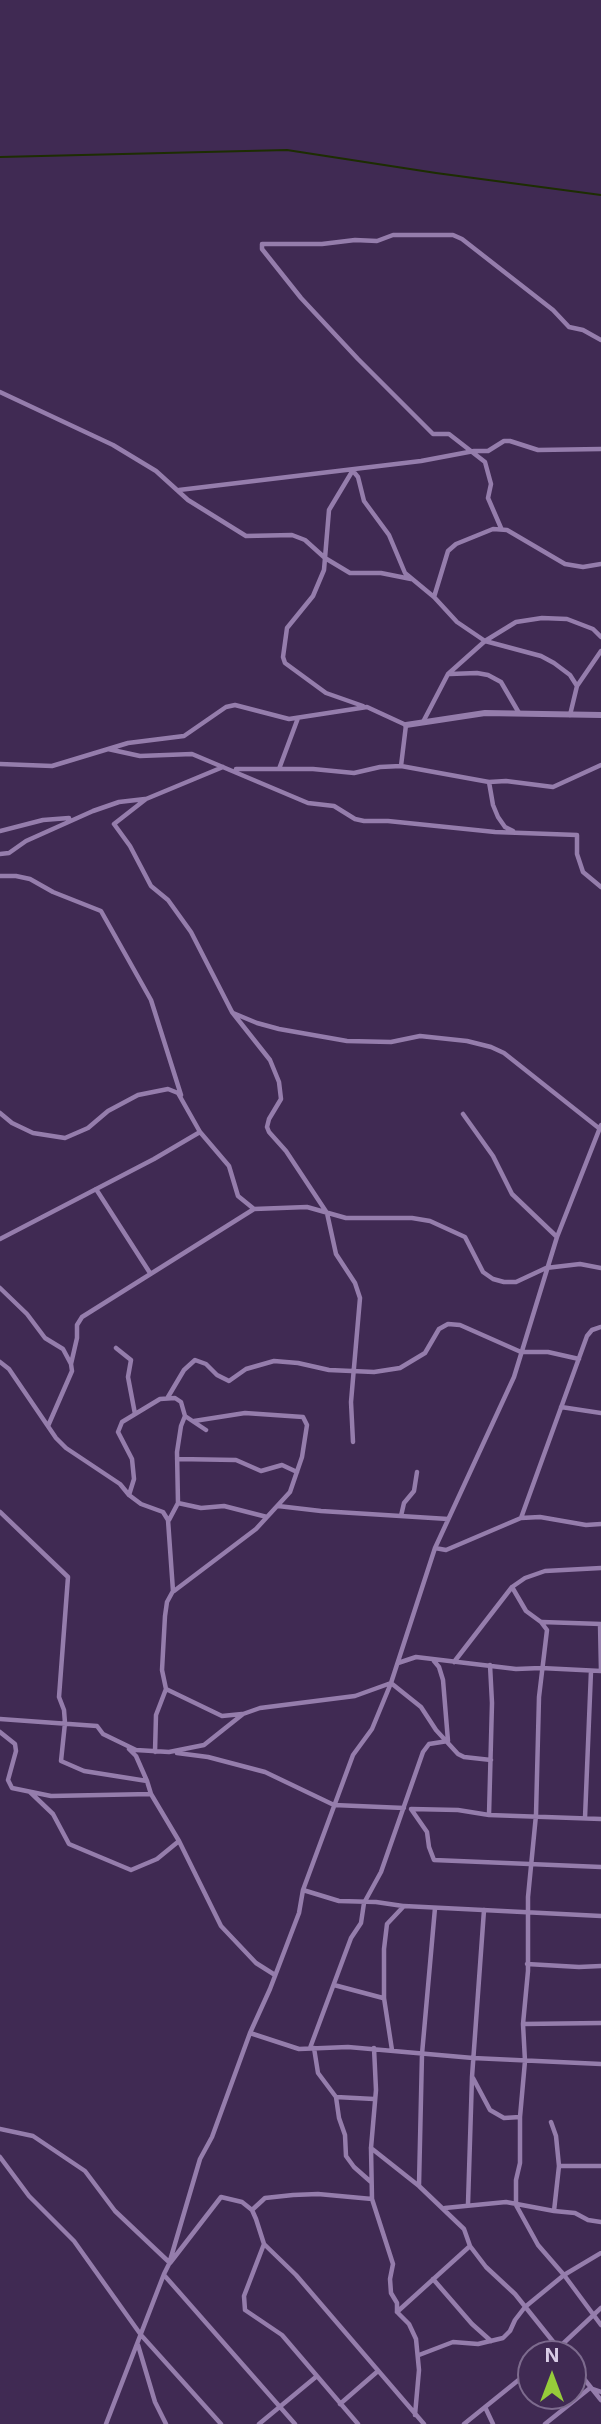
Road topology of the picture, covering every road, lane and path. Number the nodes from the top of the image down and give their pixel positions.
1 (601, 340) edge
2 (0, 392) edge
3 (601, 449) edge
4 (474, 451) junction
5 (353, 470) junction
6 (178, 490) junction
7 (501, 528) junction
8 (325, 558) junction
9 (601, 564) edge
10 (411, 579) junction
11 (434, 597) junction
12 (601, 637) edge
13 (485, 641) junction
14 (601, 651) edge
15 (448, 674) junction
16 (577, 686) junction
17 (367, 707) junction
18 (519, 714) junction
19 (570, 715) junction
20 (601, 715) edge
21 (298, 718) junction
22 (423, 723) junction
23 (406, 724) junction
24 (108, 749) junction
25 (0, 764) edge
26 (601, 765) edge
27 (401, 766) junction
28 (223, 767) junction
29 (232, 769) junction
30 (279, 769) junction
31 (489, 782) junction
32 (146, 799) junction
33 (73, 818) junction
34 (0, 831) edge
35 (535, 833) junction
36 (0, 855) edge
37 (0, 876) edge
38 (601, 887) edge
39 (232, 1012) junction
40 (183, 1100) junction
41 (0, 1113) edge
42 (463, 1114) dead end
43 (600, 1127) edge
44 (200, 1132) junction
45 (96, 1189) junction
46 (254, 1209) junction
47 (327, 1213) junction
48 (557, 1237) junction
49 (0, 1239) edge
50 (546, 1268) junction
51 (601, 1268) edge
52 (150, 1273) junction
53 (0, 1288) edge
54 (601, 1327) edge
55 (116, 1348) dead end
56 (521, 1352) junction
57 (579, 1359) junction
58 (0, 1362) edge
59 (71, 1364) junction
60 (355, 1371) junction
61 (168, 1397) junction
62 (561, 1407) junction
63 (601, 1413) edge
64 (135, 1414) junction
65 (185, 1416) junction
66 (194, 1422) junction
67 (48, 1427) junction
68 (206, 1430) dead end
69 (353, 1442) dead end
70 (177, 1459) junction
71 (298, 1472) junction
72 (416, 1472) dead end
73 (129, 1495) junction
74 (178, 1503) junction
75 (278, 1506) junction
76 (0, 1511) edge
77 (401, 1516) junction
78 (267, 1517) junction
79 (521, 1518) junction
80 (448, 1519) junction
81 (168, 1521) junction
82 (601, 1524) edge
83 (435, 1548) junction
84 (601, 1568) edge
85 (512, 1587) junction
86 (173, 1591) junction
87 (541, 1622) junction
88 (601, 1624) edge
89 (434, 1661) junction
90 (454, 1662) junction
91 (397, 1663) junction
92 (490, 1665) junction
93 (541, 1668) junction
94 (591, 1671) junction
95 (601, 1671) edge
96 (391, 1683) junction
97 (166, 1689) junction
98 (243, 1714) junction
99 (0, 1719) edge
100 (65, 1723) junction
101 (0, 1732) edge
102 (448, 1741) junction
103 (125, 1746) junction
104 (155, 1752) junction
105 (169, 1752) junction
106 (491, 1760) junction
107 (148, 1781) junction
108 (29, 1791) junction
109 (151, 1794) junction
110 (334, 1805) junction
111 (404, 1808) junction
112 (411, 1809) junction
113 (489, 1815) junction
114 (536, 1815) junction
115 (585, 1818) junction
116 (601, 1819) edge
117 (179, 1841) junction
118 (533, 1864) junction
119 (601, 1867) edge
120 (303, 1890) junction
121 (364, 1903) junction
122 (404, 1906) junction
123 (435, 1908) junction
124 (484, 1910) junction
125 (528, 1912) junction
126 (601, 1916) edge
127 (527, 1964) junction
128 (601, 1966) edge
129 (275, 1975) junction
130 (334, 1985) junction
131 (384, 1998) junction
132 (601, 2023) edge
133 (523, 2024) junction
134 (250, 2033) junction
135 (312, 2048) junction
136 (374, 2048) junction
137 (392, 2050) junction
138 (422, 2053) junction
139 (474, 2058) junction
140 (524, 2061) junction
141 (601, 2064) edge
142 (472, 2077) junction
143 (336, 2097) junction
144 (374, 2099) junction
145 (520, 2118) junction
146 (551, 2122) dead end
147 (0, 2129) edge
148 (371, 2148) junction
149 (0, 2157) edge
150 (559, 2166) junction
151 (601, 2166) edge
152 (372, 2182) junction
153 (419, 2186) junction
154 (372, 2199) junction
155 (468, 2204) junction
156 (516, 2205) junction
157 (444, 2208) junction
158 (252, 2210) junction
159 (554, 2211) junction
160 (601, 2222) edge
161 (264, 2244) junction
162 (470, 2246) junction
163 (601, 2253) edge
164 (170, 2263) junction
165 (164, 2274) junction
166 (564, 2275) junction
167 (433, 2279) junction
168 (525, 2307) junction
169 (601, 2308) edge
170 (397, 2312) junction
171 (593, 2315) junction
172 (601, 2325) edge
173 (141, 2335) junction
174 (551, 2340) edge
175 (567, 2340) edge
176 (491, 2341) junction
177 (138, 2344) junction
178 (419, 2355) junction
179 (378, 2371) junction
180 (317, 2376) junction
181 (517, 2382) edge
182 (587, 2384) edge
183 (590, 2388) junction
184 (601, 2392) edge
185 (601, 2400) edge
186 (340, 2403) junction
187 (280, 2407) junction
188 (485, 2407) junction
189 (415, 2414) junction
190 (106, 2424) edge
191 (166, 2424) edge
192 (221, 2424) edge
193 (259, 2424) edge
194 (295, 2424) edge
195 (358, 2424) edge
196 (424, 2424) edge
197 (464, 2424) edge
198 (493, 2424) edge
199 (545, 2424) edge

1 - 4 street
2 - 6 street
3 - 4 street
4 - 5 street
4 - 7 street
5 - 6 street
5 - 8 street
5 - 10 street
6 - 8 street
7 - 9 street
7 - 11 street
8 - 10 street
8 - 17 street
10 - 11 street
11 - 13 street
12 - 13 street
13 - 15 street
13 - 16 street
14 - 16 street
15 - 18 street
15 - 22 street
16 - 19 street
17 - 21 street
17 - 23 street
18 - 19 street
18 - 22 street
19 - 20 street
21 - 24 street
21 - 30 street
22 - 23 street
23 - 27 street
24 - 25 street
24 - 28 street
26 - 31 street
27 - 30 street
27 - 31 street
28 - 29 street
28 - 32 street
29 - 30 street
29 - 35 street
31 - 35 street
32 - 33 street
32 - 39 street
33 - 34 street
33 - 36 street
35 - 38 street
37 - 40 street
39 - 43 street
39 - 47 street
40 - 41 street
40 - 44 street
42 - 48 street
43 - 48 street
44 - 45 street
44 - 46 street
45 - 49 street
45 - 52 street
46 - 47 street
46 - 52 street
47 - 50 street
47 - 60 street
48 - 50 street
50 - 51 street
50 - 56 street
52 - 59 street
53 - 59 street
54 - 57 street
55 - 64 street
56 - 57 street
56 - 60 street
56 - 80 street
57 - 62 street
58 - 67 street
59 - 67 street
60 - 61 street
60 - 69 street
61 - 64 street
61 - 65 street
62 - 63 street
62 - 79 street
64 - 73 street
65 - 66 street
65 - 70 street
66 - 68 street
66 - 71 street
67 - 73 street
70 - 71 street
70 - 74 street
71 - 75 street
72 - 77 street
73 - 81 street
74 - 78 street
74 - 81 street
75 - 77 street
75 - 78 street
76 - 100 street
77 - 80 street
78 - 86 street
79 - 82 street
79 - 83 street
80 - 83 street
81 - 86 street
83 - 91 street
84 - 85 street
85 - 87 street
85 - 90 street
86 - 97 street
87 - 88 street
87 - 93 street
88 - 95 street
89 - 90 street
89 - 91 street
89 - 102 street
90 - 92 street
91 - 96 street
92 - 93 street
92 - 106 street
93 - 94 street
93 - 114 street
94 - 95 street
94 - 115 street
96 - 98 street
96 - 102 street
96 - 110 street
97 - 98 street
97 - 104 street
98 - 105 street
99 - 100 street
100 - 103 street
100 - 107 street
101 - 108 street
102 - 106 street
102 - 111 street
103 - 104 street
103 - 107 street
104 - 105 street
105 - 110 street
106 - 113 street
107 - 109 street
108 - 109 street
108 - 117 street
109 - 117 street
110 - 111 street
110 - 120 street
111 - 112 street
111 - 121 street
112 - 113 street
112 - 118 street
113 - 114 street
114 - 115 street
114 - 118 street
115 - 116 street
117 - 129 street
118 - 119 street
118 - 125 street
120 - 121 street
120 - 129 street
121 - 122 street
121 - 130 street
122 - 123 street
122 - 131 street
123 - 124 street
123 - 138 street
124 - 125 street
124 - 139 street
125 - 126 street
125 - 127 street
127 - 128 street
127 - 133 street
129 - 134 street
130 - 131 street
130 - 135 street
131 - 137 street
132 - 133 street
133 - 140 street
134 - 135 street
134 - 164 street
135 - 136 street
135 - 143 street
136 - 137 street
136 - 144 street
137 - 138 street
138 - 139 street
138 - 153 street
139 - 140 street
139 - 142 street
140 - 141 street
140 - 145 street
142 - 145 street
142 - 155 street
143 - 144 street
143 - 152 street
144 - 148 street
145 - 156 street
146 - 150 street
147 - 164 street
148 - 152 street
148 - 153 street
149 - 173 street
150 - 151 street
150 - 159 street
152 - 154 street
153 - 157 street
154 - 158 street
154 - 170 street
155 - 156 street
155 - 157 street
156 - 159 street
156 - 166 street
157 - 162 street
158 - 161 street
158 - 164 street
159 - 160 street
161 - 179 street
161 - 180 street
162 - 167 street
162 - 168 street
163 - 166 street
164 - 165 street
165 - 173 street
165 - 187 street
166 - 168 street
166 - 171 street
167 - 170 street
167 - 176 street
168 - 174 street
168 - 176 street
169 - 171 street
170 - 178 street
171 - 172 street
171 - 175 street
173 - 177 street
173 - 192 street
176 - 178 street
177 - 190 street
177 - 191 street
178 - 189 street
179 - 186 street
179 - 189 street
180 - 186 street
180 - 187 street
181 - 188 street
182 - 183 street
183 - 184 street
183 - 185 street
183 - 199 street
186 - 195 street
187 - 193 street
187 - 194 street
188 - 197 street
188 - 198 street
189 - 196 street

